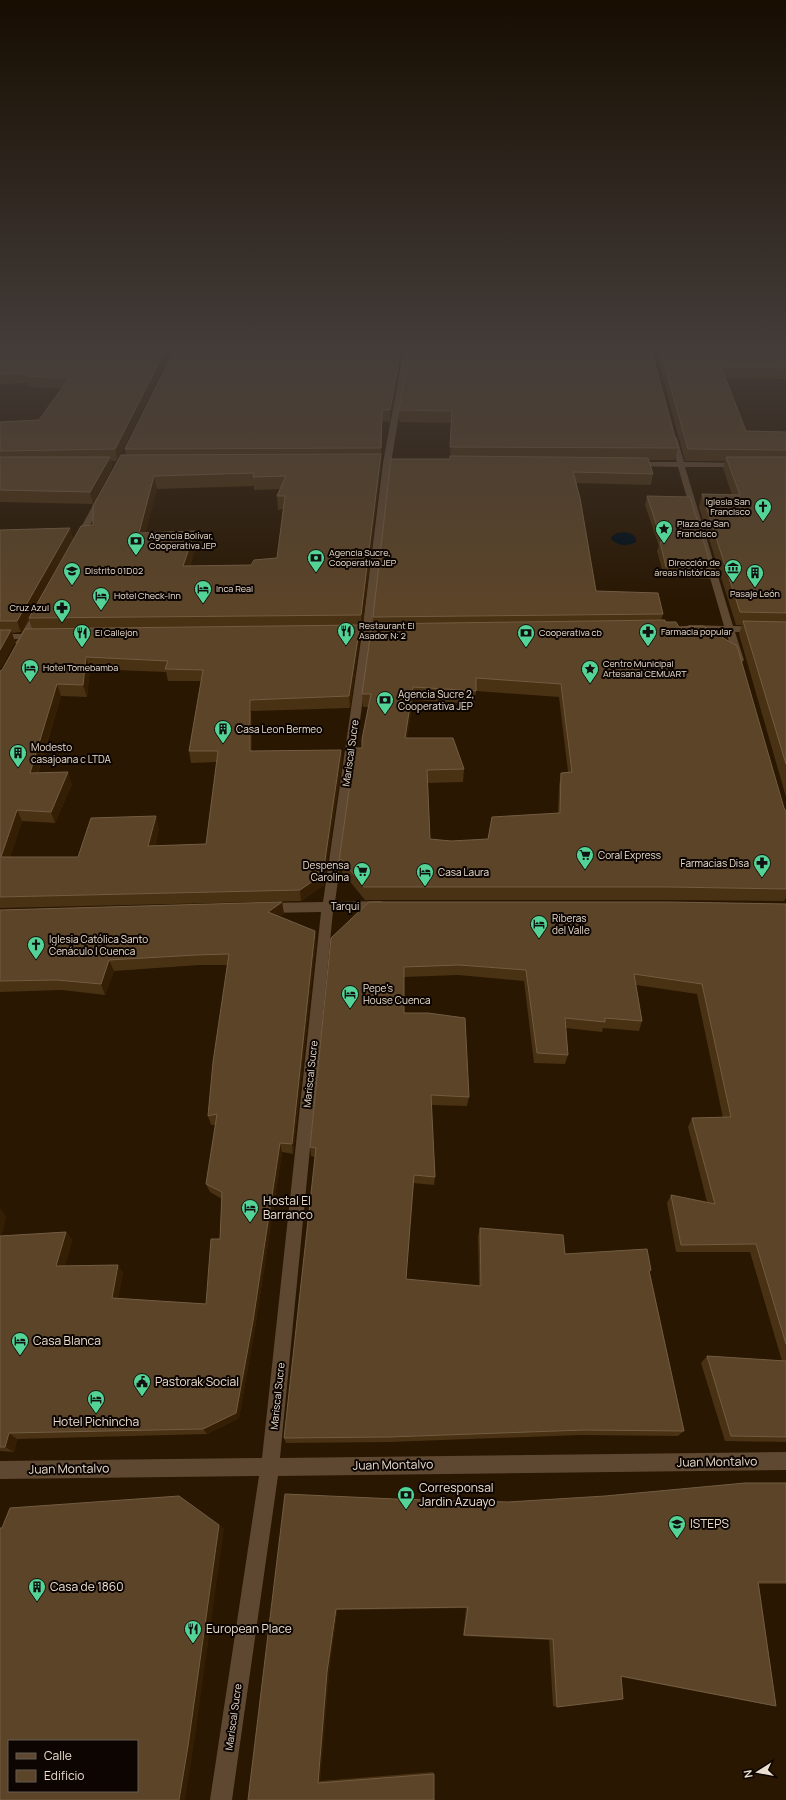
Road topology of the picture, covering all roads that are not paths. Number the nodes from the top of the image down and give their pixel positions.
1 (391, 433) edge
2 (672, 433) edge
3 (630, 464) edge
4 (680, 465) junction
5 (748, 465) edge
6 (105, 492) edge
7 (74, 547) edge
8 (43, 602) edge
9 (676, 628) edge
10 (730, 629) junction
11 (786, 630) edge
12 (48, 636) edge
13 (0, 637) edge
14 (24, 637) junction
15 (17, 649) edge
16 (741, 668) edge
17 (328, 906) junction
18 (391, 906) edge
19 (258, 908) edge
20 (786, 1461) edge
21 (270, 1466) junction
22 (0, 1470) edge
23 (221, 1800) edge

1 - 17 street, Mariscal Sucre
2 - 4 street
3 - 4 street
4 - 5 street
4 - 10 street
6 - 7 street
8 - 14 street
9 - 10 street
10 - 11 street
10 - 16 street
12 - 14 street
13 - 14 street
14 - 15 street
17 - 18 street, Tarqui
17 - 19 street, Tarqui
17 - 21 street, Mariscal Sucre
20 - 21 street, Juan Montalvo
21 - 22 street, Juan Montalvo
21 - 23 street, Mariscal Sucre

